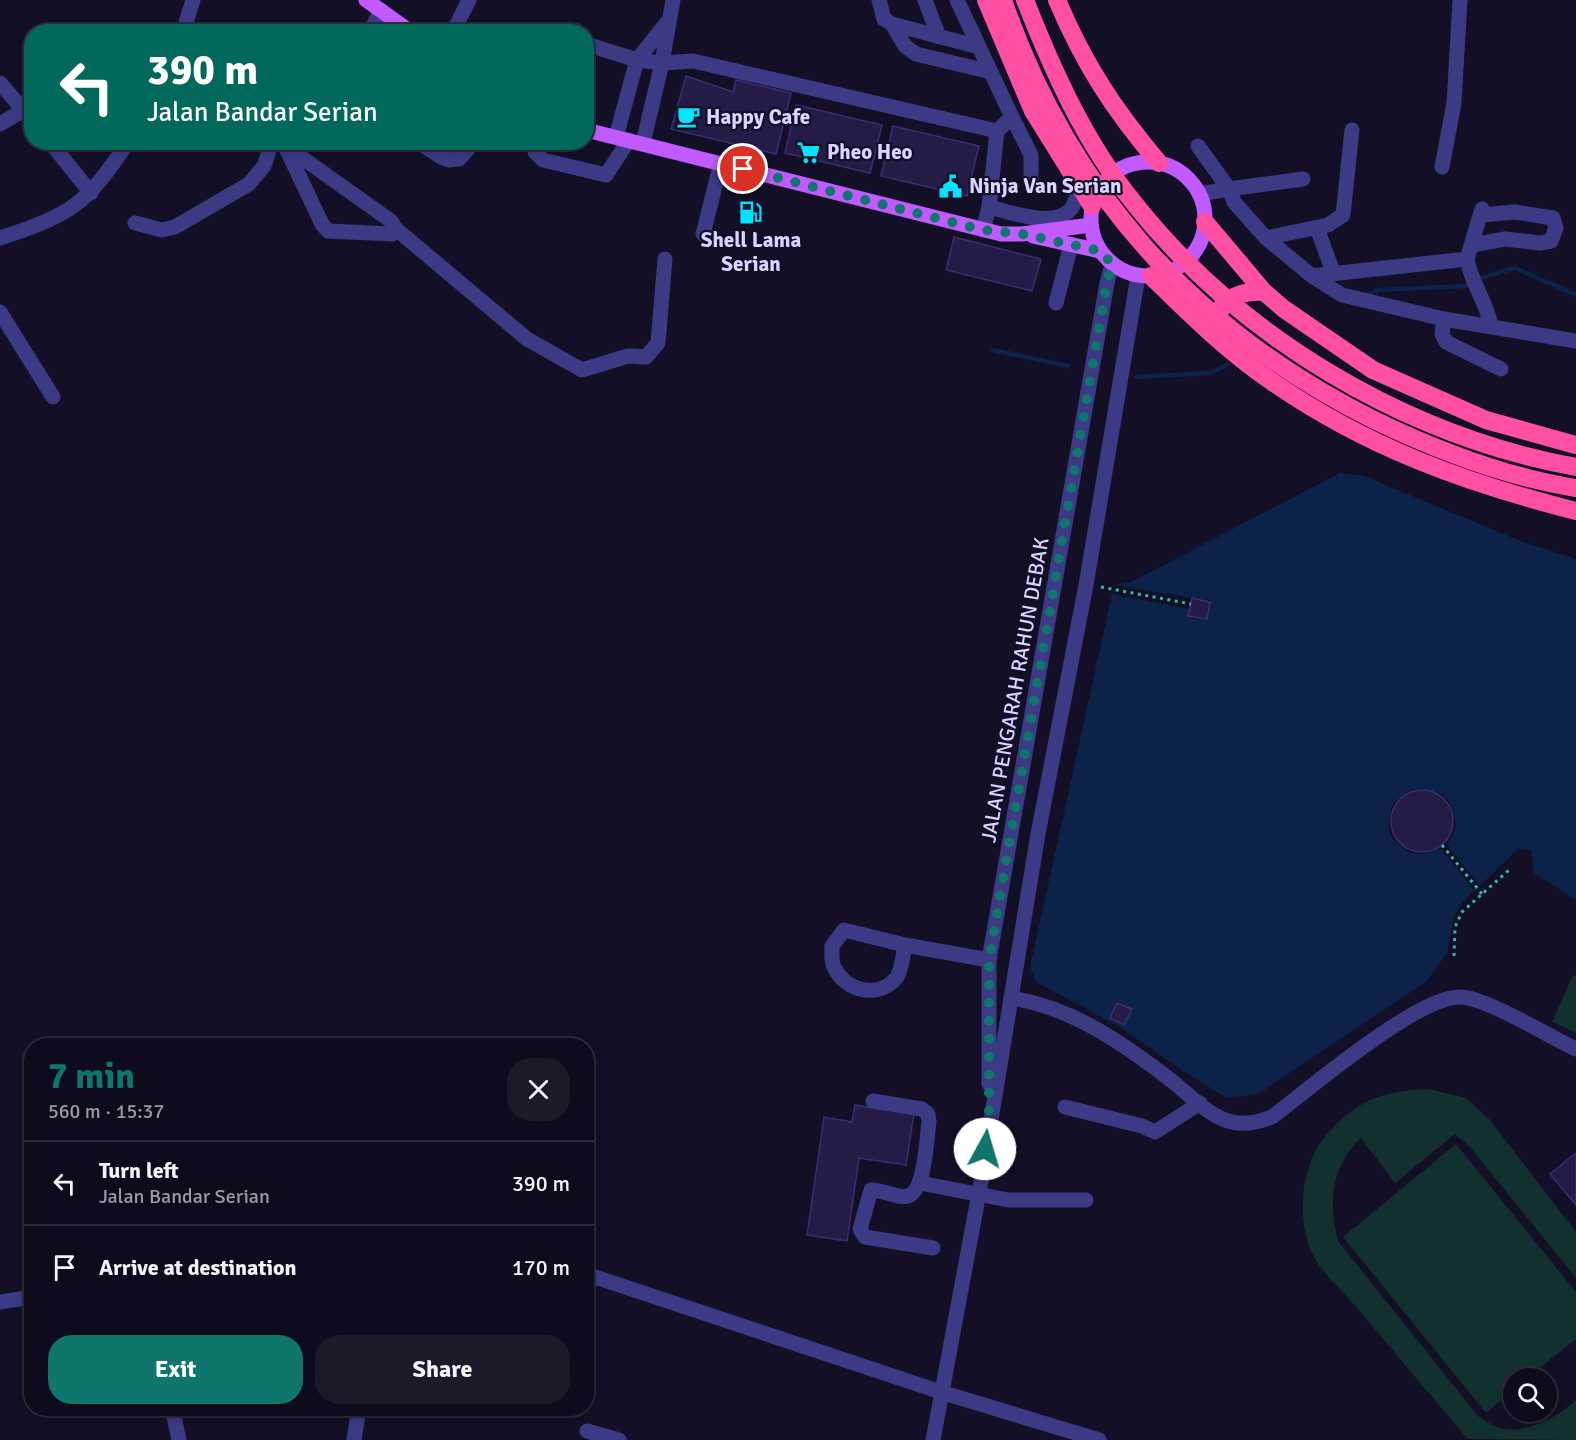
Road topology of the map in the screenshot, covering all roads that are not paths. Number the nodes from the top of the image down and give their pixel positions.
1 (193, 0) edge
2 (366, 0) edge
3 (469, 0) edge
4 (673, 0) edge
5 (879, 0) edge
6 (925, 0) edge
7 (957, 0) edge
8 (986, 0) edge
9 (1003, 0) edge
10 (1025, 0) edge
11 (1057, 0) edge
12 (1460, 0) edge
13 (381, 10) junction
14 (670, 18) junction
15 (186, 24) edge
16 (374, 24) edge
17 (400, 24) edge
18 (457, 24) edge
19 (892, 24) junction
20 (939, 37) junction
21 (594, 47) edge
22 (979, 47) junction
23 (637, 60) junction
24 (662, 63) junction
25 (991, 72) junction
26 (0, 83) edge
27 (24, 110) edge
28 (24, 116) edge
29 (1012, 117) junction
30 (0, 124) edge
31 (1352, 130) dead end
32 (997, 131) junction
33 (594, 132) edge
34 (629, 140) junction
35 (1198, 146) dead end
36 (56, 150) edge
37 (122, 150) edge
38 (275, 150) edge
39 (282, 150) edge
40 (288, 150) edge
41 (431, 150) edge
42 (467, 150) edge
43 (535, 150) edge
44 (721, 163) junction
45 (1159, 163) junction
46 (1442, 167) dead end
47 (1304, 179) dead end
48 (1031, 183) dead end
49 (1079, 187) junction
50 (1229, 189) junction
51 (91, 193) junction
52 (1199, 194) junction
53 (1092, 206) junction
54 (989, 207) junction
55 (1505, 213) junction
56 (1205, 222) junction
57 (135, 223) dead end
58 (1091, 225) junction
59 (1317, 228) junction
60 (396, 229) junction
61 (983, 230) junction
62 (704, 234) dead end
63 (1022, 234) junction
64 (0, 238) edge
65 (1266, 238) junction
66 (1499, 240) junction
67 (1071, 245) junction
68 (1100, 251) junction
69 (665, 259) dead end
70 (1470, 259) junction
71 (1112, 264) junction
72 (1333, 272) junction
73 (1144, 276) junction
74 (1312, 276) junction
75 (1264, 292) junction
76 (1056, 303) dead end
77 (0, 312) edge
78 (1444, 318) junction
79 (1491, 326) junction
80 (1576, 341) edge
81 (1222, 344) junction
82 (1501, 369) dead end
83 (52, 397) dead end
84 (1576, 445) edge
85 (1576, 467) edge
86 (1576, 489) edge
87 (1576, 511) edge
88 (904, 945) junction
89 (989, 960) junction
90 (1011, 999) junction
91 (1576, 1049) edge
92 (873, 1101) dead end
93 (1200, 1103) junction
94 (1065, 1107) dead end
95 (989, 1126) junction
96 (920, 1183) junction
97 (979, 1193) junction
98 (1086, 1200) dead end
99 (933, 1248) dead end
100 (594, 1277) edge
101 (24, 1298) edge
102 (0, 1302) edge
103 (944, 1393) junction
104 (174, 1416) edge
105 (358, 1416) edge
106 (587, 1431) dead end
107 (179, 1440) edge
108 (354, 1440) edge
109 (619, 1440) edge
110 (933, 1440) edge
111 (1099, 1440) edge

1 - 15 street
2 - 13 main road
3 - 18 street
4 - 14 street
5 - 19 street
6 - 20 street
7 - 22 street
8 - 49 highway
9 - 86 highway, bridge
10 - 85 highway, bridge
11 - 45 highway
12 - 46 street
13 - 16 street
13 - 17 main road
14 - 23 street
14 - 24 street
19 - 20 street
19 - 25 street
20 - 22 street
21 - 23 street
22 - 25 street
23 - 24 street
23 - 34 street
24 - 32 street
24 - 34 street
25 - 29 street
26 - 27 street
28 - 30 street
29 - 32 street
29 - 48 street
31 - 59 street
32 - 54 street
33 - 34 main road
34 - 43 street
34 - 44 main road
35 - 50 street
36 - 51 street
37 - 51 street
38 - 57 street
39 - 60 street
40 - 60 street
41 - 42 street
44 - 61 main road
44 - 62 street
45 - 52 main road
45 - 53 main road
47 - 50 street
49 - 53 highway
49 - 54 street
50 - 52 street
50 - 65 street
51 - 64 street
52 - 56 main road
53 - 58 main road
54 - 61 street
55 - 66 street
55 - 66 street
55 - 70 street
56 - 73 main road
56 - 75 highway
58 - 63 main road
58 - 68 main road
59 - 65 street
59 - 72 street
60 - 69 street
61 - 63 main road
63 - 67 main road
65 - 74 street
66 - 70 street
67 - 68 main road
67 - 76 street
68 - 71 main road
70 - 72 street
70 - 79 street
71 - 73 main road
71 - 89 street, JALAN PENGARAH RAHUN DEBAK
72 - 74 street
73 - 81 highway
73 - 90 street, JALAN PENGARAH RAHUN DEBAK
74 - 78 street
75 - 81 highway
75 - 84 highway
77 - 83 street
78 - 79 street
78 - 82 street
79 - 80 street
81 - 87 highway
88 - 88 street
88 - 89 street
89 - 95 street, JALAN PENGARAH RAHUN DEBAK
90 - 93 street
90 - 95 street, JALAN PENGARAH RAHUN DEBAK
91 - 93 street
92 - 96 street
93 - 94 street
95 - 97 street, JALAN PENGARAH RAHUN DEBAK
96 - 97 street
96 - 99 street
97 - 98 street
97 - 103 street, JALAN PENGARAH RAHUN DEBAK
100 - 103 street
101 - 102 street
103 - 110 street, JALAN PENGARAH RAHUN DEBAK
103 - 111 street
104 - 107 street
105 - 108 street
106 - 109 street

